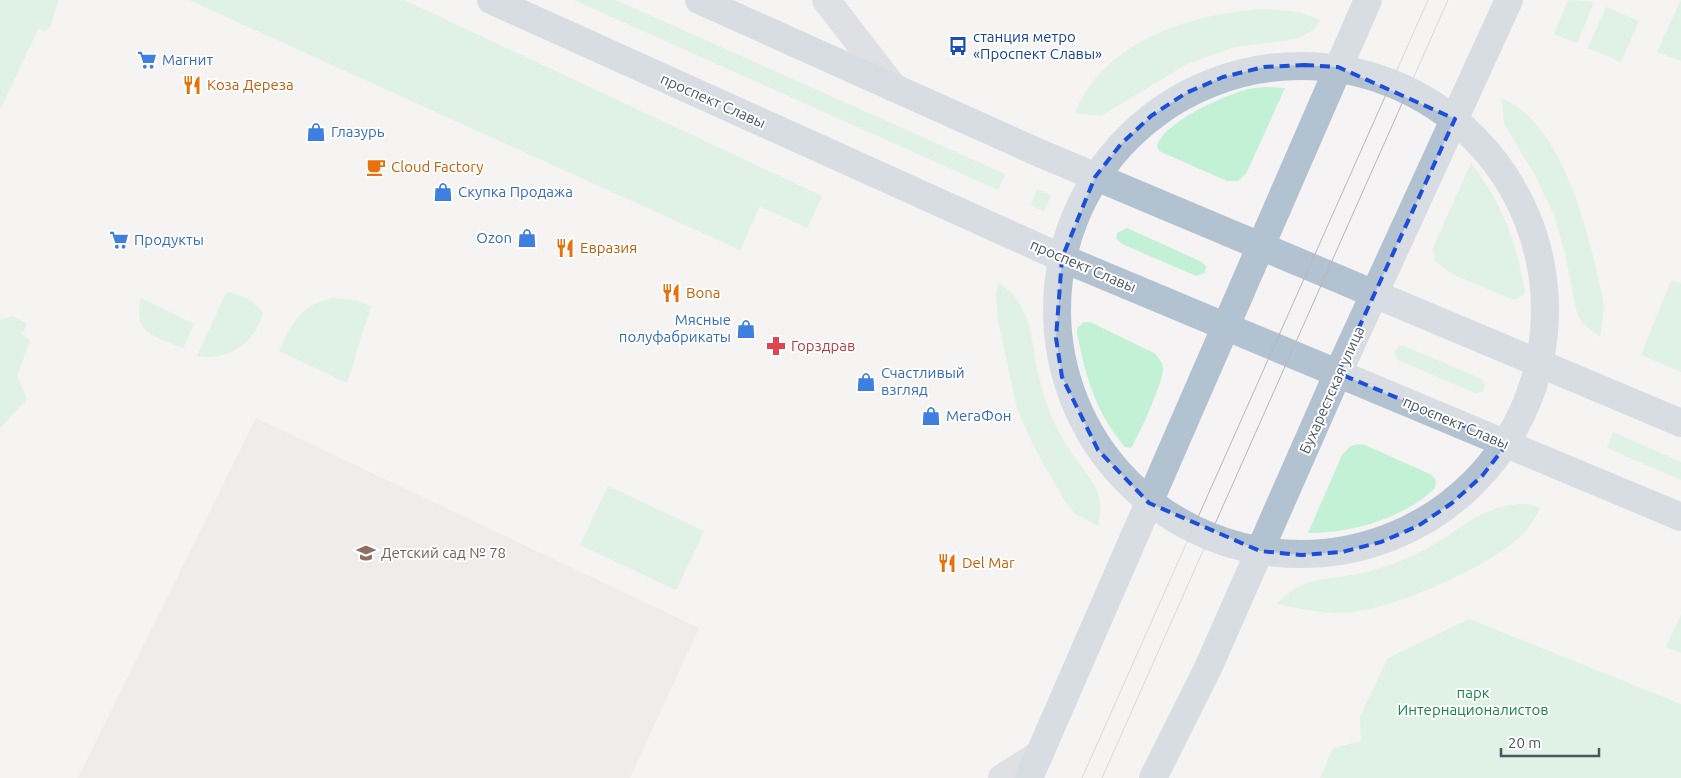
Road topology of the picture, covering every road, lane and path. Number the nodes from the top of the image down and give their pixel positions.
1 (491, 0) edge
2 (699, 0) edge
3 (826, 0) edge
4 (1368, 0) edge
5 (1509, 0) edge
6 (1338, 67) junction
7 (894, 88) junction
8 (1455, 119) junction
9 (1095, 177) junction
10 (1261, 247) junction
11 (1062, 258) junction
12 (1375, 294) junction
13 (1226, 328) junction
14 (1541, 363) junction
15 (1338, 373) junction
16 (1681, 423) edge
17 (1507, 444) junction
18 (1149, 504) junction
19 (1681, 517) edge
20 (1260, 551) junction
21 (1033, 766) edge
22 (1002, 778) edge
23 (1153, 778) edge

1 - 11 main road, проспект Славы
2 - 7 main road
3 - 7 street
4 - 6 main road
5 - 8 main road, Бухарестская улица
6 - 8 main road
6 - 9 main road
6 - 10 main road
7 - 9 main road
8 - 12 main road, Бухарестская улица
8 - 14 main road
9 - 10 main road
9 - 11 main road
10 - 12 main road
10 - 13 main road
11 - 13 main road, проспект Славы
11 - 18 main road
12 - 14 main road
12 - 15 main road, Бухарестская улица
13 - 15 main road, проспект Славы
13 - 18 main road
14 - 16 main road
14 - 17 main road
15 - 17 main road, проспект Славы
15 - 20 main road, Бухарестская улица
17 - 19 main road, проспект Славы
17 - 20 main road
18 - 20 main road
18 - 21 main road
20 - 23 main road, Бухарестская улица
21 - 22 street

